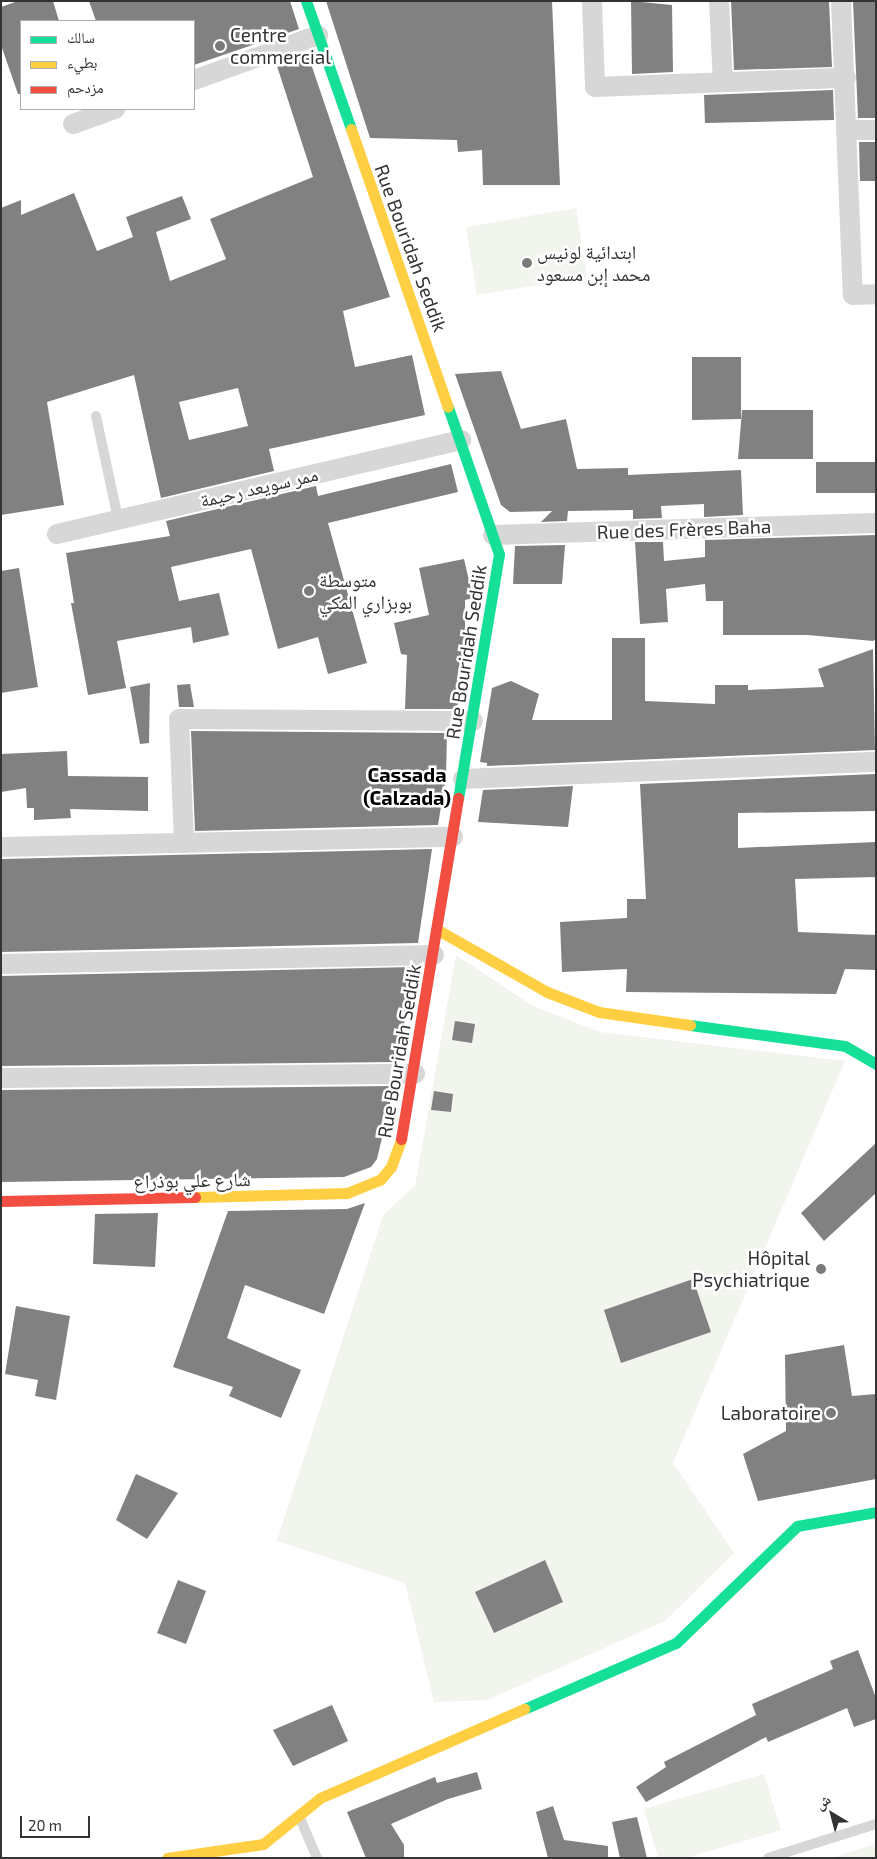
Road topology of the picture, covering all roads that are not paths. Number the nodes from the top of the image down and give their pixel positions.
1 (306, 1) edge
2 (592, 1) edge
3 (719, 1) edge
4 (841, 1) edge
5 (318, 35) junction
6 (846, 78) junction
7 (195, 80) edge
8 (723, 82) junction
9 (112, 110) edge
10 (73, 124) dead end
11 (849, 130) junction
12 (876, 130) edge
13 (876, 294) edge
14 (96, 416) dead end
15 (461, 440) junction
16 (118, 519) junction
17 (876, 523) edge
18 (57, 534) dead end
19 (493, 535) junction
20 (472, 721) junction
21 (876, 762) edge
22 (463, 779) junction
23 (454, 837) junction
24 (184, 843) junction
25 (1, 847) edge
26 (438, 930) junction
27 (434, 955) junction
28 (1, 964) edge
29 (876, 1064) edge
30 (415, 1074) junction
31 (1, 1078) edge
32 (380, 1180) joint
33 (1, 1201) edge
34 (876, 1512) edge
35 (299, 1815) junction
36 (876, 1824) edge
37 (167, 1858) edge
38 (317, 1858) edge
39 (768, 1858) edge

1 - 5 street, Rue Bouridah Seddik
2 - 8 street
3 - 8 street
4 - 6 street
5 - 7 street
5 - 15 street, Rue Bouridah Seddik
6 - 8 street
6 - 11 street
9 - 10 street
11 - 12 street
11 - 13 street
14 - 16 lane
15 - 16 street, ممر سويعد رحيمة
15 - 19 street, Rue Bouridah Seddik
16 - 18 street, ممر سويعد رحيمة
17 - 19 street, Rue des Frères Baha
19 - 20 street, Rue Bouridah Seddik
20 - 22 street, Rue Bouridah Seddik
20 - 24 street
21 - 22 street
22 - 23 street, Rue Bouridah Seddik
23 - 24 street
23 - 26 street, Rue Bouridah Seddik
24 - 25 street
26 - 27 street, Rue Bouridah Seddik
26 - 29 street
27 - 28 street
27 - 30 street, Rue Bouridah Seddik
30 - 31 street
30 - 32 street, Rue Bouridah Seddik
32 - 33 street, شارع علي بوذراع
34 - 35 street
35 - 37 street
35 - 38 lane
36 - 39 lane

